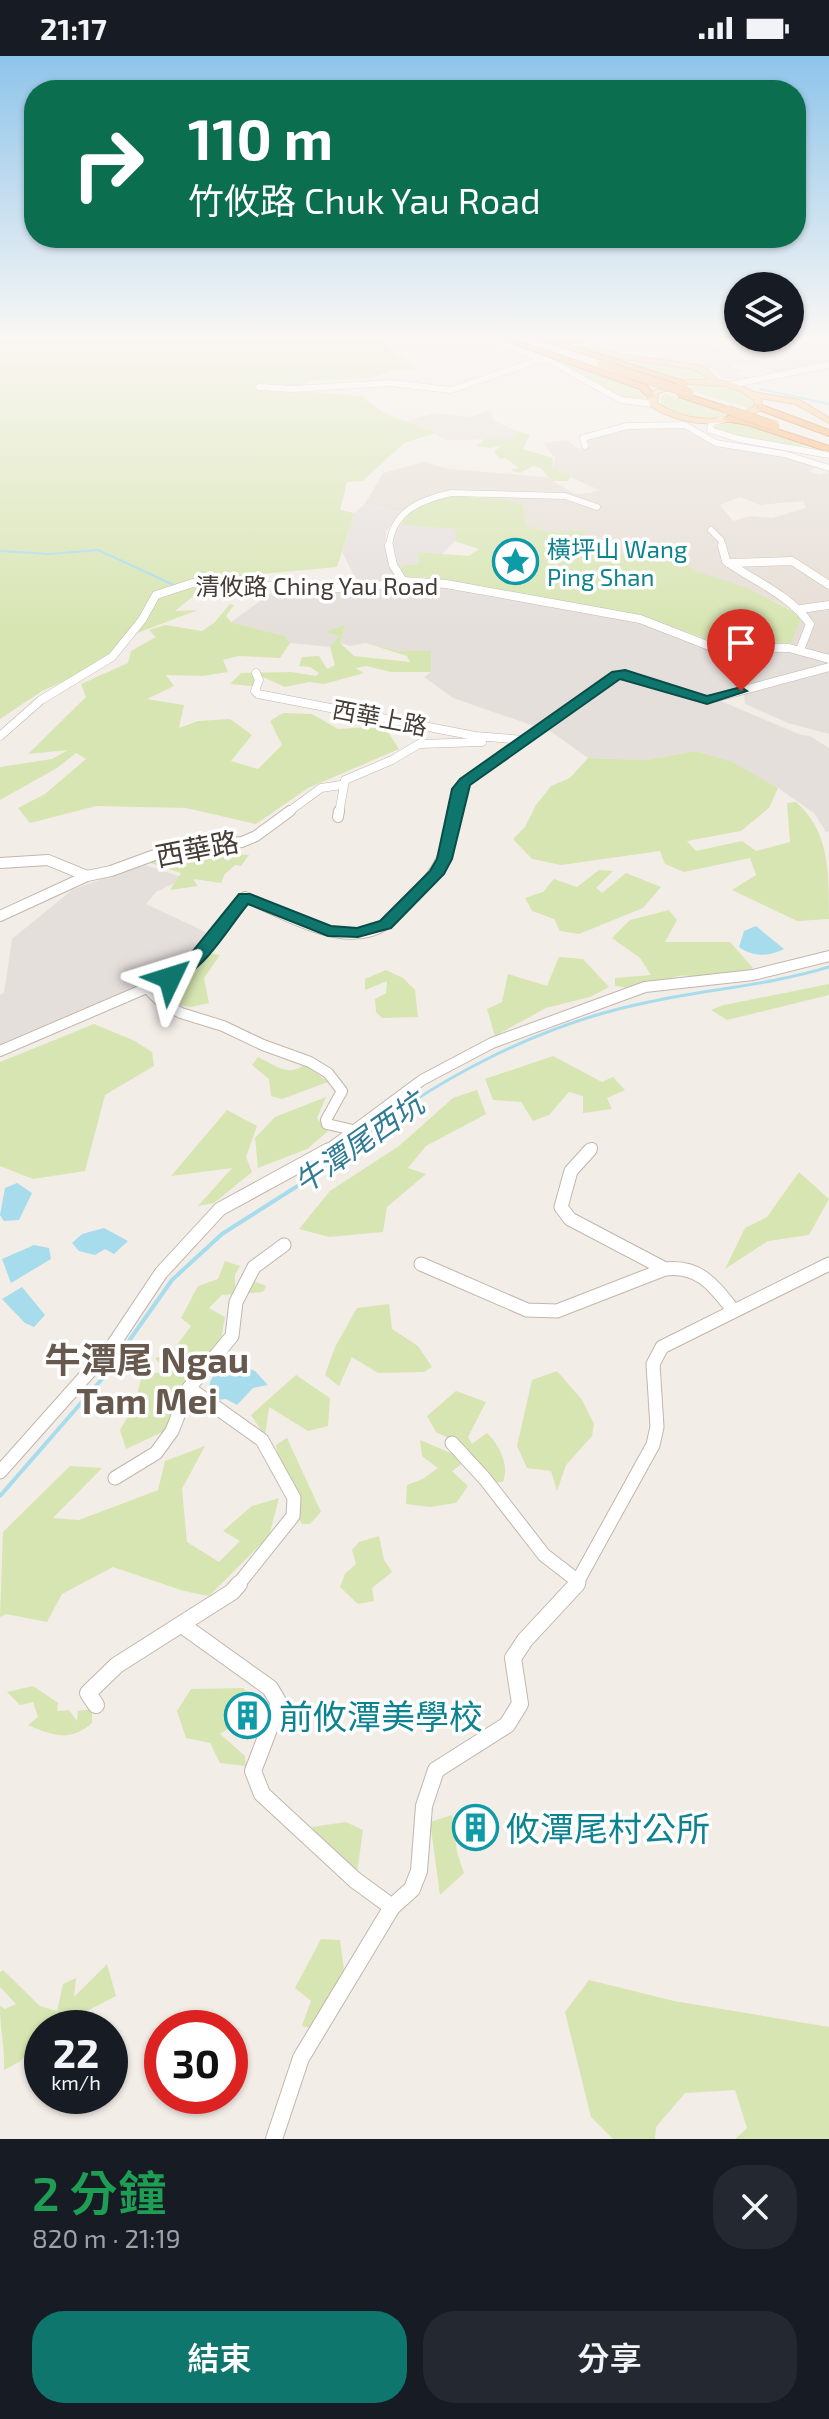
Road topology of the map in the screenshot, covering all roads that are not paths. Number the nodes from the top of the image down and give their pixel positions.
1 (585, 436) edge
2 (705, 436) edge
3 (723, 436) edge
4 (729, 436) edge
5 (808, 436) edge
6 (739, 439) junction
7 (829, 441) edge
8 (750, 445) junction
9 (585, 446) dead end
10 (829, 455) edge
11 (829, 468) edge
12 (597, 507) dead end
13 (711, 530) dead end
14 (729, 563) junction
15 (403, 581) junction
16 (829, 585) edge
17 (829, 605) edge
18 (801, 609) junction
19 (800, 650) junction
20 (829, 659) edge
21 (829, 667) edge
22 (256, 673) dead end
23 (0, 736) edge
24 (526, 740) junction
25 (503, 741) junction
26 (341, 785) junction
27 (338, 817) dead end
28 (0, 863) edge
29 (87, 876) junction
30 (0, 916) edge
31 (829, 956) edge
32 (146, 987) junction
33 (0, 1051) edge
34 (353, 1130) junction
35 (592, 1148) dead end
36 (284, 1245) dead end
37 (421, 1264) dead end
38 (829, 1264) edge
39 (665, 1269) junction
40 (734, 1311) junction
41 (189, 1388) junction
42 (452, 1443) dead end
43 (0, 1472) edge
44 (115, 1478) dead end
45 (579, 1582) junction
46 (182, 1625) junction
47 (96, 1705) dead end
48 (392, 1907) junction
49 (274, 2139) edge

1 - 9 street
2 - 8 street
3 - 6 street
4 - 6 street
5 - 7 highway
6 - 8 street
8 - 10 street
8 - 11 street
12 - 15 street
13 - 14 street
14 - 16 street
14 - 18 street
15 - 19 street, 清攸路 Ching Yau Road
15 - 23 street, 清攸路 Ching Yau Road
17 - 18 street
18 - 19 street
19 - 20 street, 清攸路 Ching Yau Road
21 - 24 street
22 - 25 street, 西華上路
24 - 25 street, 西華上路
24 - 32 street
25 - 26 street, 西華路
26 - 27 street
26 - 29 street, 西華路
28 - 29 street
29 - 30 street, 西華路
31 - 34 street
32 - 33 street
32 - 34 street
34 - 43 street
35 - 39 street
36 - 41 street
37 - 39 street
38 - 40 street
39 - 40 street
40 - 45 street
41 - 44 street
41 - 46 street
42 - 45 street
45 - 48 street
46 - 47 street
46 - 48 street
48 - 49 street

